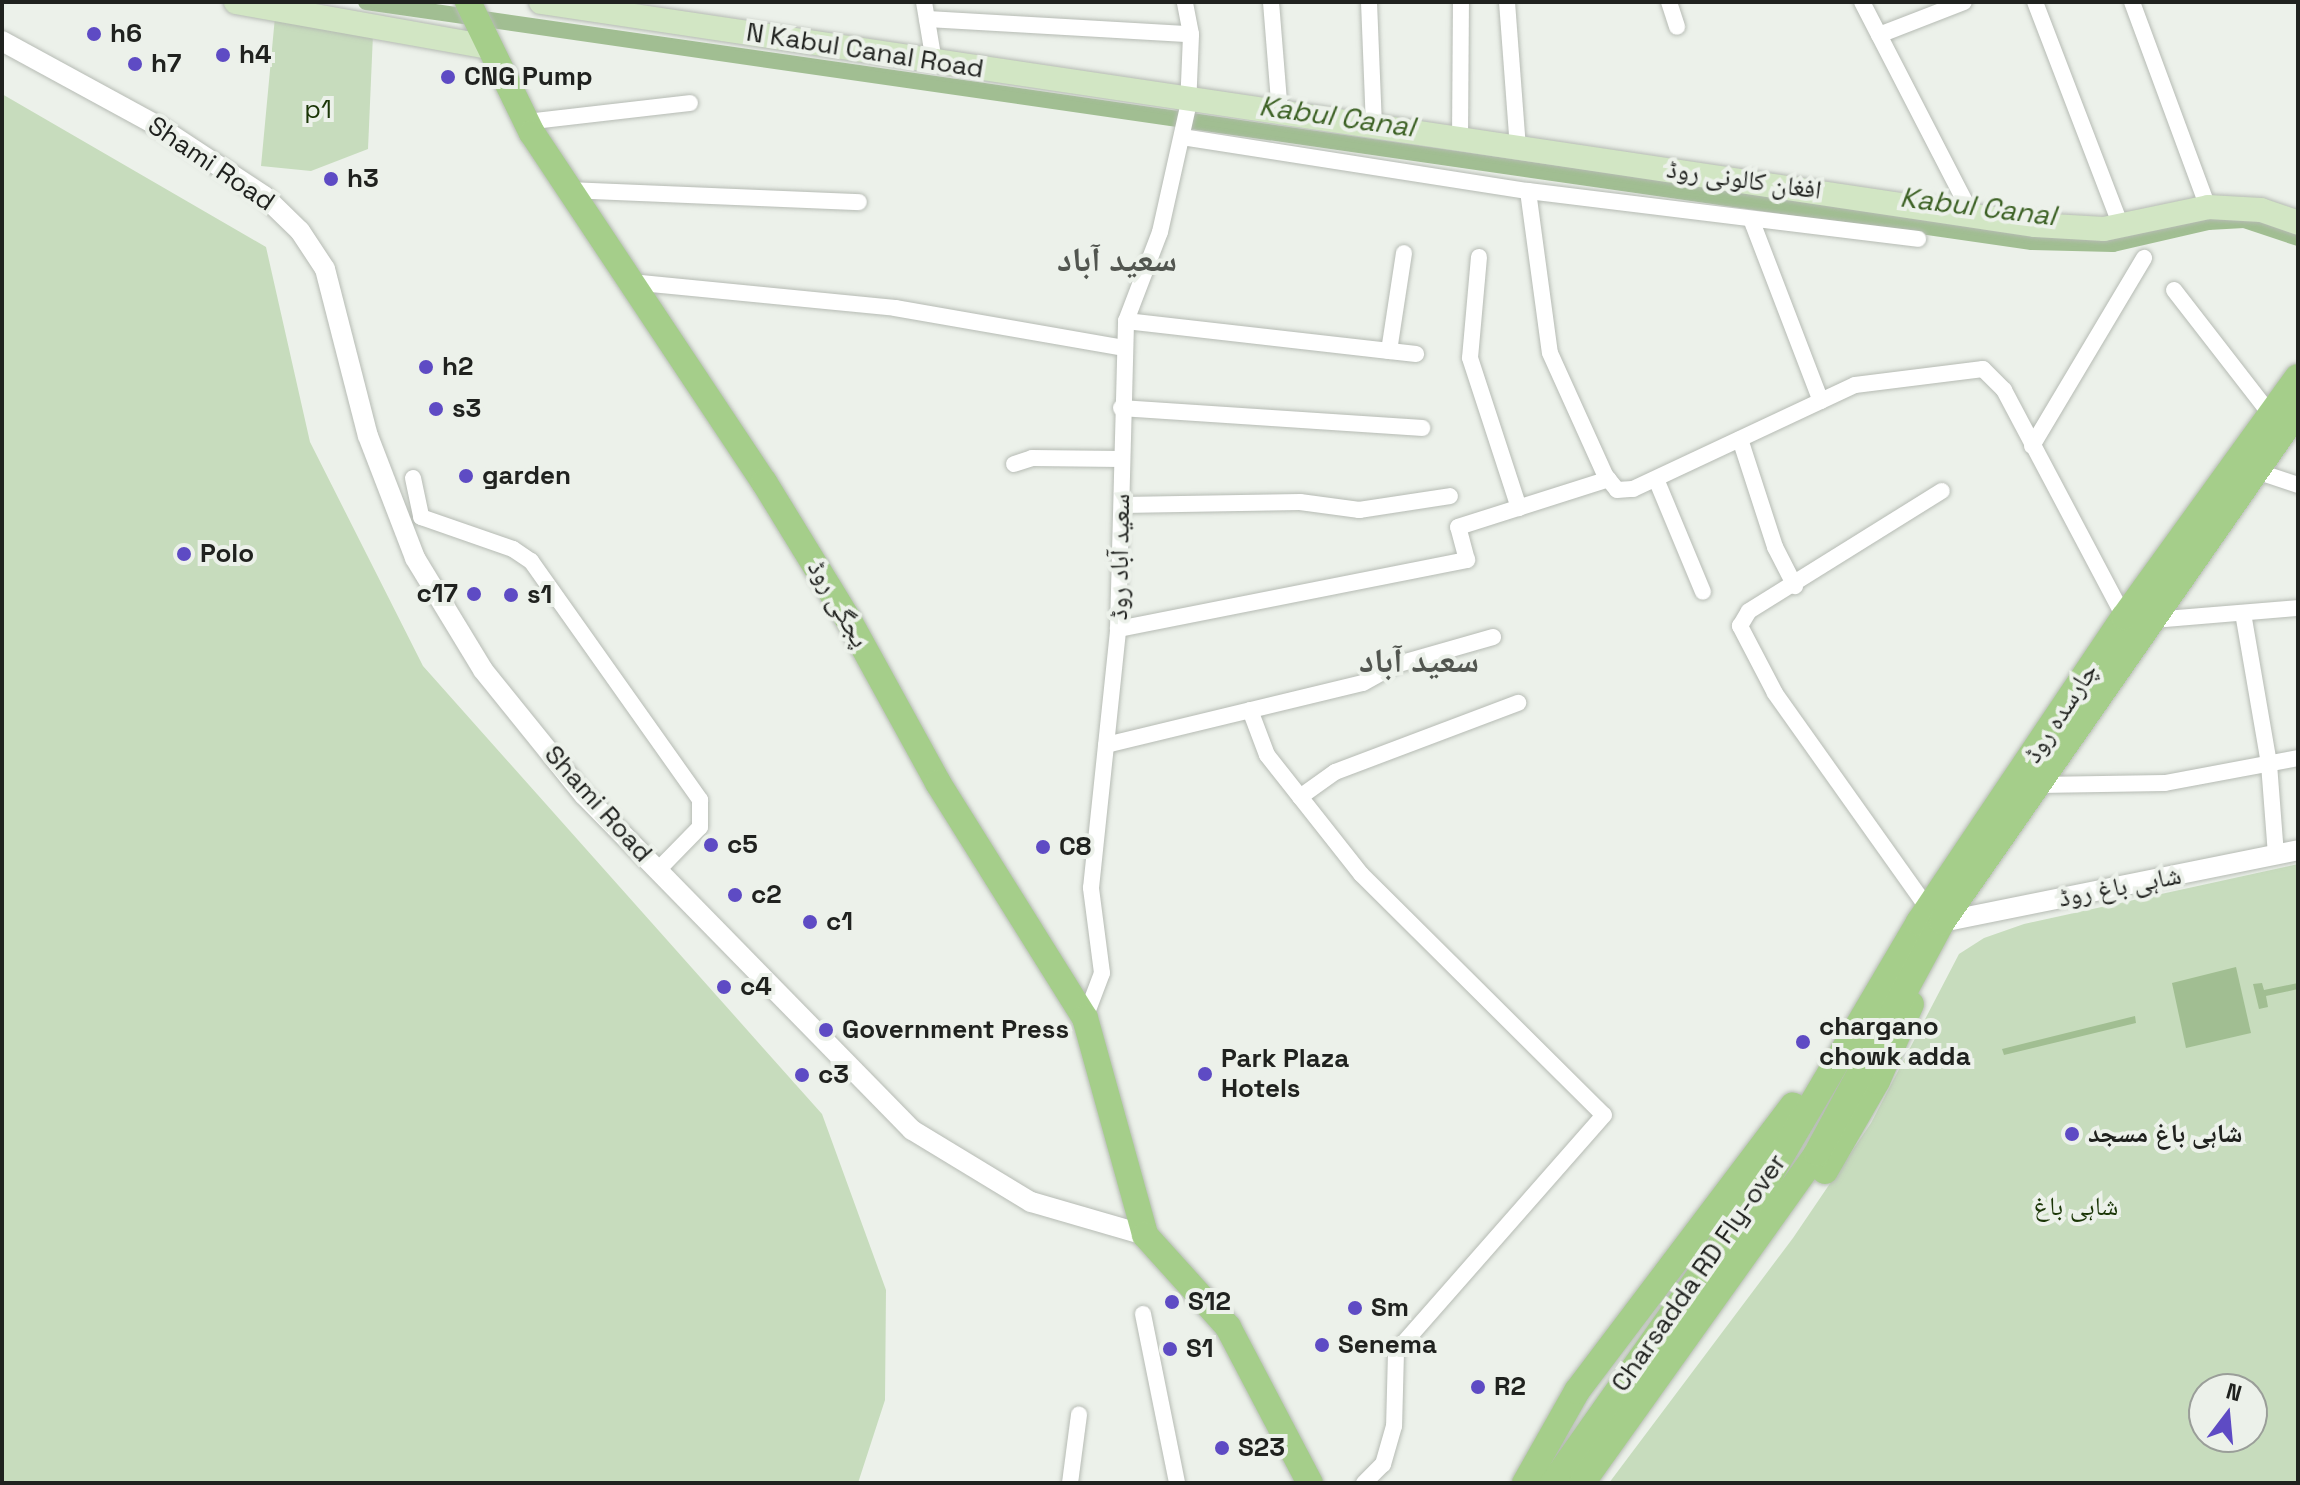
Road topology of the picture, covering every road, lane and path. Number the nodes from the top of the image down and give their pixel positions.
1 (236, 2) edge
2 (468, 2) edge
3 (541, 2) edge
4 (924, 2) edge
5 (1185, 2) edge
6 (1271, 2) edge
7 (1369, 2) edge
8 (1461, 2) edge
9 (1507, 2) edge
10 (1669, 2) edge
11 (1862, 2) edge
12 (1964, 2) edge
13 (2035, 2) edge
14 (2132, 2) edge
15 (927, 19) junction
16 (1677, 27) dead end
17 (1191, 34) junction
18 (1879, 35) junction
19 (484, 40) junction
20 (2, 41) edge
21 (934, 62) junction
22 (690, 103) dead end
23 (1188, 104) junction
24 (1280, 115) junction
25 (526, 122) junction
26 (1374, 128) junction
27 (1182, 137) junction
28 (1460, 140) junction
29 (1518, 148) junction
30 (570, 190) junction
31 (1528, 191) junction
32 (859, 202) dead end
33 (2208, 207) junction
34 (1971, 213) junction
35 (1751, 219) junction
36 (2298, 223) edge
37 (2121, 226) junction
38 (1918, 239) dead end
39 (1404, 253) dead end
40 (1479, 257) dead end
41 (2144, 258) dead end
42 (631, 282) junction
43 (2174, 290) dead end
44 (1126, 321) junction
45 (1124, 348) junction
46 (1389, 351) junction
47 (1416, 354) dead end
48 (2298, 377) edge
49 (1821, 401) junction
50 (1121, 408) junction
51 (2298, 411) edge
52 (2271, 415) junction
53 (1422, 428) dead end
54 (1740, 439) junction
55 (2032, 446) junction
56 (1121, 459) junction
57 (1014, 464) dead end
58 (2256, 471) junction
59 (413, 478) dead end
60 (1609, 479) junction
61 (1656, 479) junction
62 (2298, 485) edge
63 (1942, 491) dead end
64 (1450, 496) dead end
65 (1122, 505) junction
66 (1519, 508) junction
67 (1795, 586) junction
68 (1703, 592) dead end
69 (2298, 608) edge
70 (2243, 613) junction
71 (2124, 617) junction
72 (2152, 620) junction
73 (1118, 629) junction
74 (1493, 637) dead end
75 (1518, 703) dead end
76 (1250, 710) junction
77 (1106, 745) junction
78 (2298, 758) edge
79 (2269, 764) junction
80 (2039, 785) junction
81 (1300, 797) junction
82 (2298, 850) edge
83 (2276, 856) junction
84 (658, 870) junction
85 (1930, 918) junction
86 (1904, 969) junction
87 (1085, 1018) junction
88 (1849, 1064) junction
89 (1145, 1235) junction
90 (1143, 1314) dead end
91 (1079, 1415) dead end
92 (1070, 1483) edge
93 (1177, 1483) edge
94 (1310, 1483) edge
95 (1364, 1483) edge
96 (1525, 1483) edge
97 (1553, 1483) edge
98 (1582, 1483) edge
99 (1595, 1483) edge

1 - 19 main road
2 - 19 main road, پجگی روڈ
3 - 21 main road, N Kabul Canal Road
4 - 15 street
5 - 17 street, سعید آباد روڈ
6 - 24 street
7 - 26 street
8 - 28 street
9 - 29 street
10 - 16 street
11 - 18 street
12 - 18 street
13 - 37 street
14 - 33 street
15 - 17 street
15 - 21 street
17 - 23 street, سعید آباد روڈ
18 - 34 street
19 - 25 main road, پجگی روڈ
20 - 84 street, Shami Road
21 - 23 main road, N Kabul Canal Road
22 - 25 street
23 - 24 main road, افغان کالونی روڈ
23 - 27 street, سعید آباد روڈ
24 - 26 main road, افغان کالونی روڈ
25 - 30 main road, پجگی روڈ
26 - 28 main road, افغان کالونی روڈ
27 - 31 street
27 - 44 street, سعید آباد روڈ
28 - 29 main road, افغان کالونی روڈ
29 - 34 main road, افغان کالونی روڈ
30 - 32 street
30 - 42 main road, پجگی روڈ
31 - 35 street
31 - 60 street
33 - 36 main road, افغان کالونی روڈ
33 - 37 main road, افغان کالونی روڈ
34 - 37 main road, افغان کالونی روڈ
35 - 38 street
35 - 49 street
39 - 46 street
40 - 66 street
41 - 55 street
42 - 45 street
42 - 87 main road, پجگی روڈ
43 - 52 street
44 - 45 street, سعید آباد روڈ
44 - 46 street
45 - 50 street, سعید آباد روڈ
46 - 47 street
48 - 52 main road, چارسدہ روڈ
49 - 54 street
49 - 55 street
50 - 53 street
50 - 56 street, سعید آباد روڈ
51 - 58 main road, چارسدہ روڈ
52 - 71 main road, چارسدہ روڈ
54 - 61 street
54 - 67 street
55 - 71 street
56 - 57 street
56 - 65 street, سعید آباد روڈ
58 - 62 street
58 - 72 main road, چارسدہ روڈ
59 - 84 street
60 - 61 street
60 - 66 street
61 - 68 street
63 - 67 street
64 - 65 street
65 - 73 street, سعید آباد روڈ
66 - 73 street
67 - 85 street
69 - 70 street
70 - 72 street
70 - 79 street
71 - 85 main road, چارسدہ روڈ
72 - 80 main road, چارسدہ روڈ
73 - 77 street, سعید آباد روڈ
74 - 76 street
75 - 81 street
76 - 77 street
76 - 81 street
77 - 87 street, سعید آباد روڈ
78 - 79 street
79 - 80 street
79 - 83 street
80 - 85 main road, چارسدہ روڈ
81 - 95 street
82 - 83 street, شاہی باغ روڈ
83 - 85 street, شاہی باغ روڈ
84 - 89 street, Shami Road
85 - 86 main road, چارسدہ روڈ
86 - 88 main road, چارسدہ روڈ
86 - 96 main road
86 - 99 main road
87 - 89 main road, پجگی روڈ
88 - 97 main road, Charsadda RD Fly-over
88 - 98 main road, Charsadda RD Fly-over
89 - 94 main road
90 - 93 street
91 - 92 street

